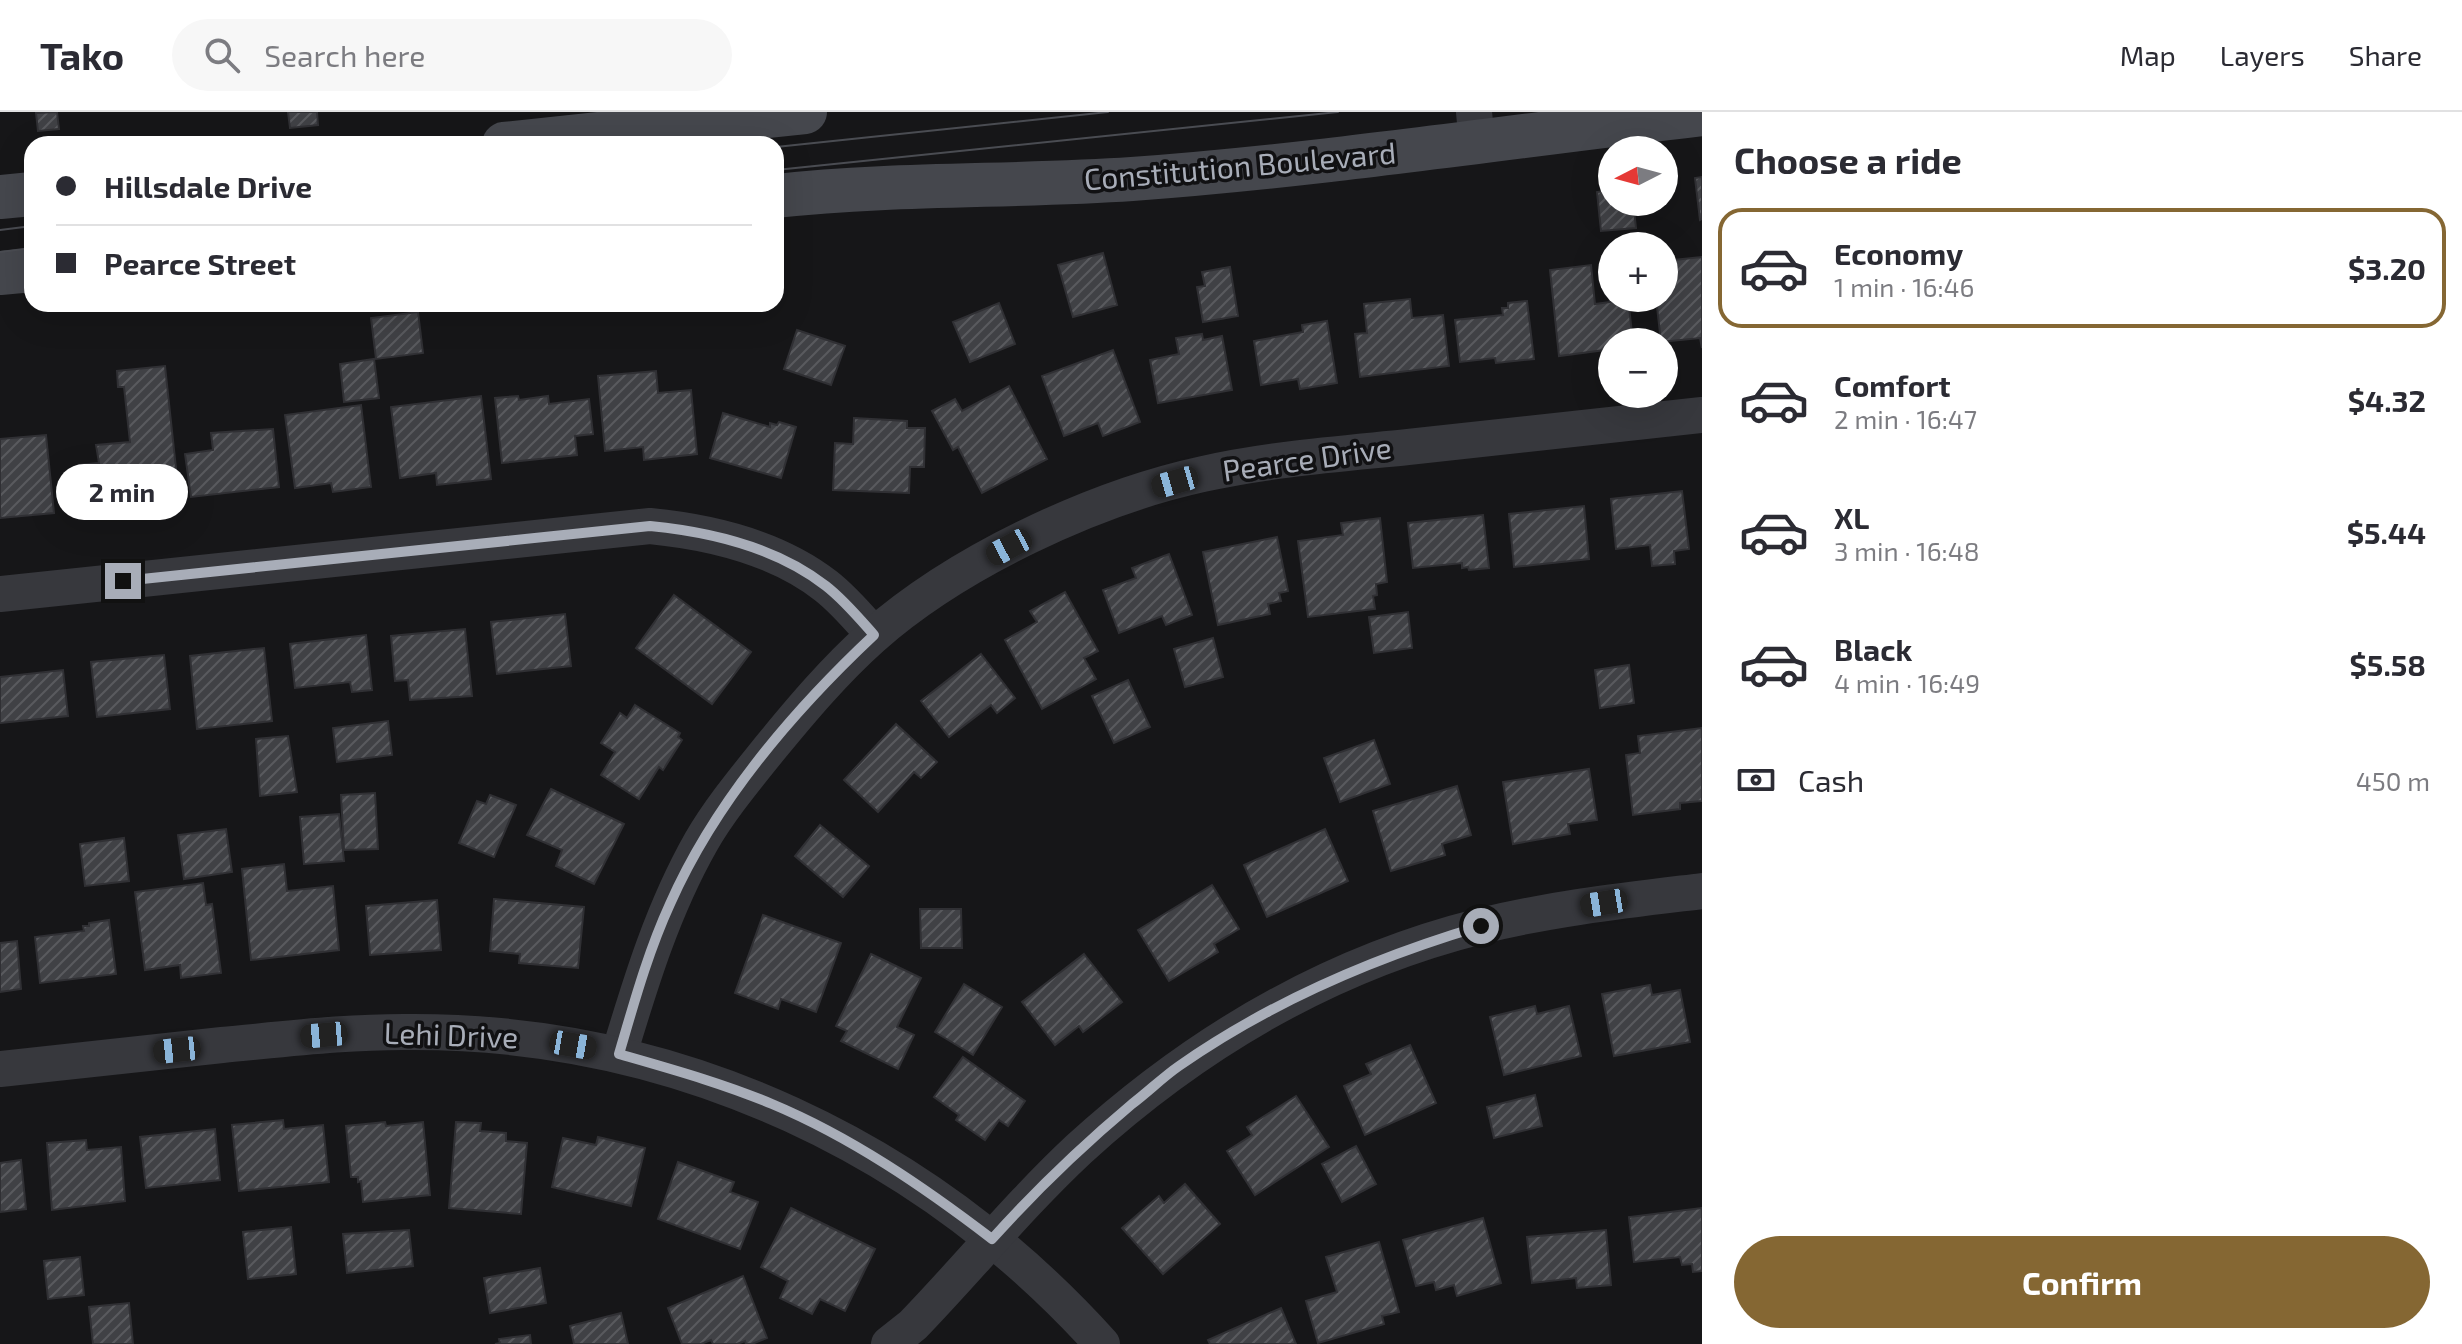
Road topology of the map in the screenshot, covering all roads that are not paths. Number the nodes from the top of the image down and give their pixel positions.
1 (805, 112) edge
2 (1702, 114) edge
3 (1476, 128) edge
4 (579, 136) edge
5 (24, 195) edge
6 (784, 195) edge
7 (0, 197) edge
8 (24, 271) edge
9 (0, 273) edge
10 (1702, 415) edge
11 (0, 594) edge
12 (874, 635) junction
13 (1702, 891) edge
14 (619, 1054) junction
15 (0, 1069) edge
16 (992, 1239) junction
17 (889, 1344) edge
18 (1102, 1344) edge

1 - 4 main road
2 - 3 main road, Constitution Boulevard
3 - 6 main road, Constitution Boulevard
5 - 7 main road
8 - 9 main road
10 - 12 street, Pearce Drive
11 - 12 street
12 - 14 street, Pearce Drive
13 - 16 street
14 - 15 street, Lehi Drive
14 - 16 street, Lehi Drive
16 - 17 street
16 - 18 street, Lehi Drive

